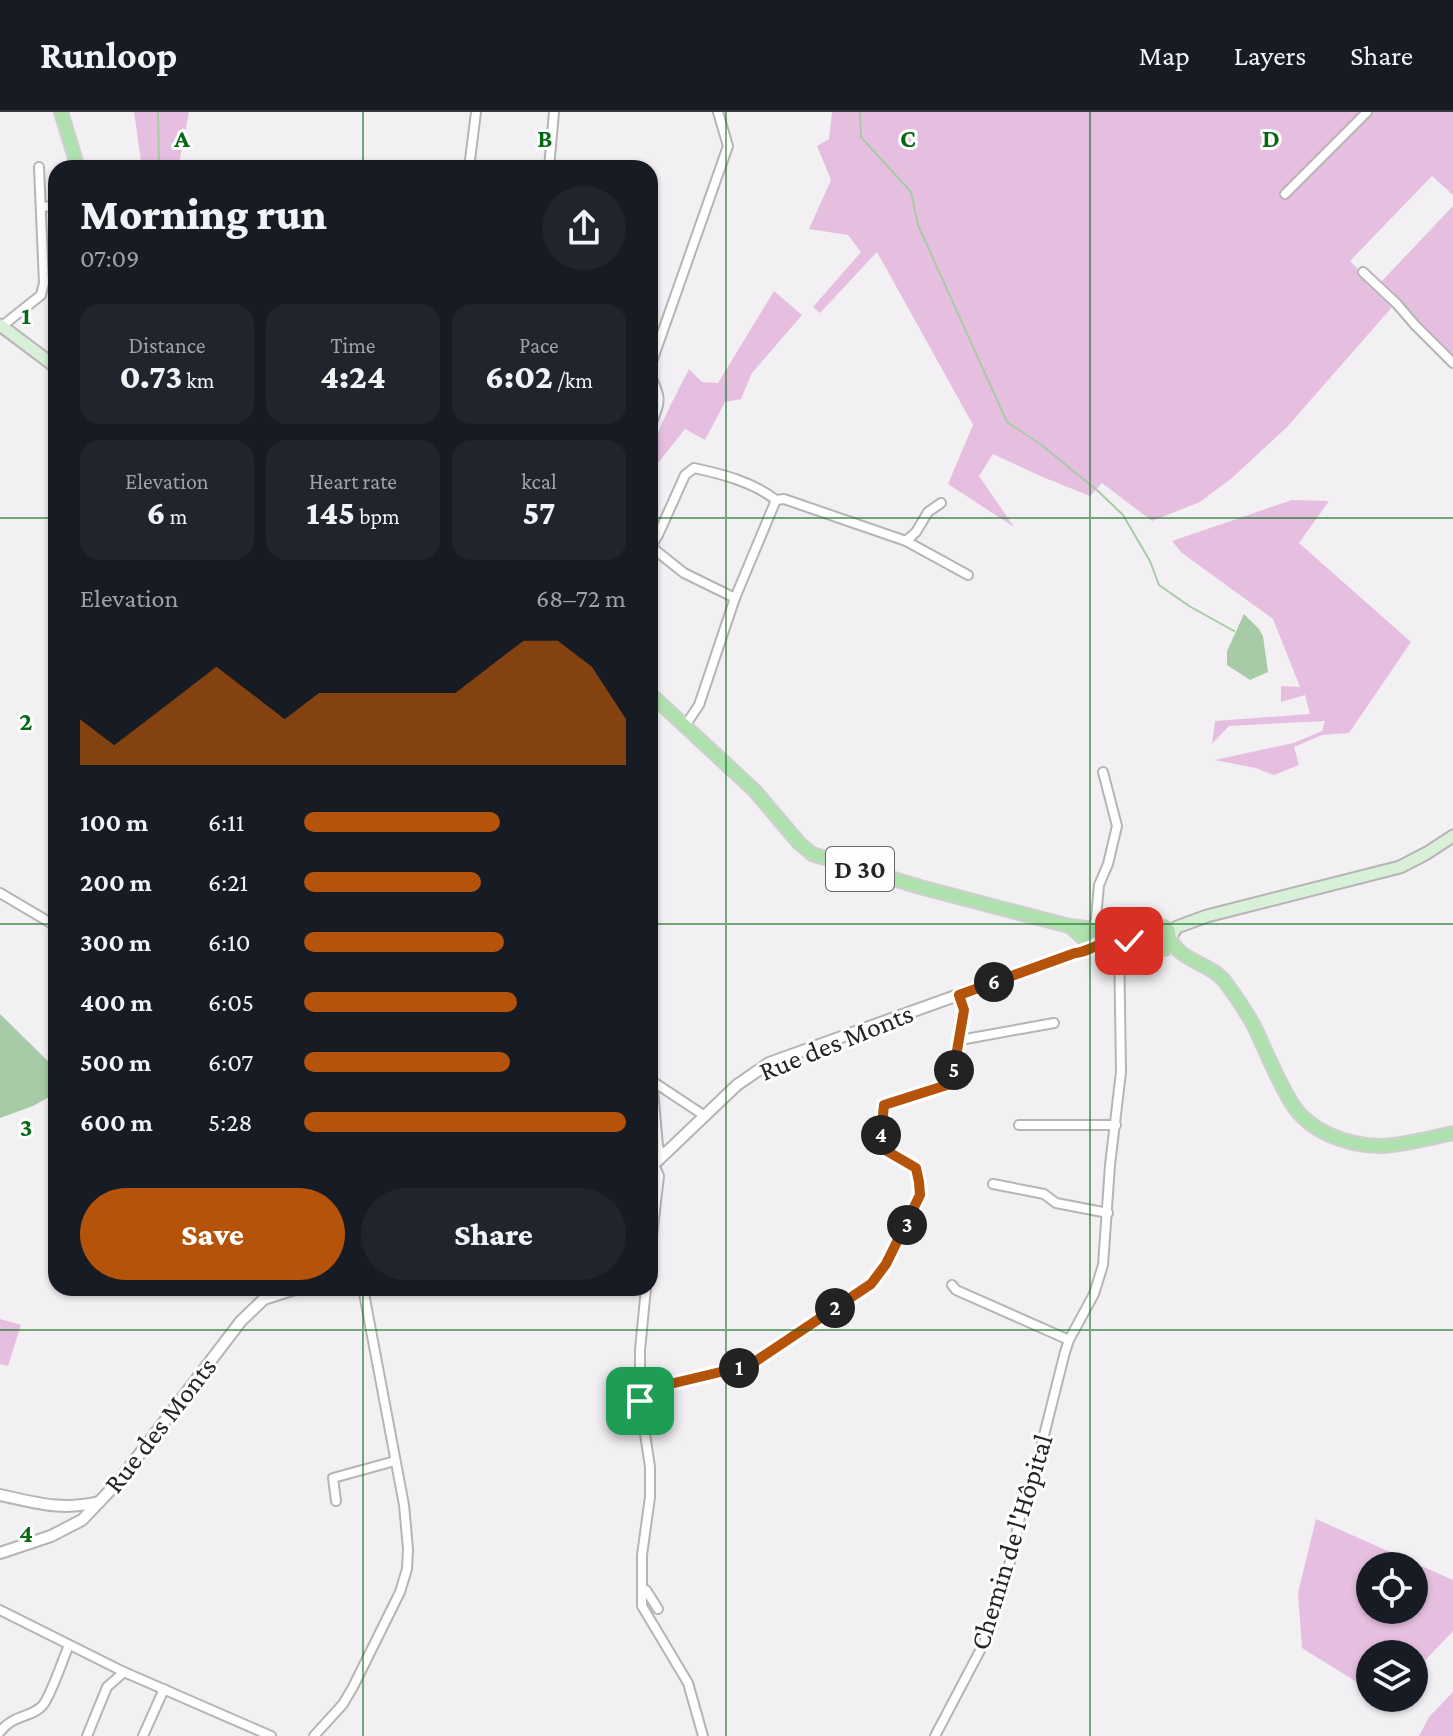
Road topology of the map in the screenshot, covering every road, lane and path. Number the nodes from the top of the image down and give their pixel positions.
1 (61, 112) edge
2 (476, 112) edge
3 (554, 112) edge
4 (718, 112) edge
5 (1367, 112) edge
6 (76, 160) edge
7 (470, 160) edge
8 (550, 160) edge
9 (39, 167) dead end
10 (1285, 194) dead end
11 (41, 207) junction
12 (48, 207) edge
13 (1363, 272) dead end
14 (1, 326) edge
15 (658, 345) edge
16 (48, 361) edge
17 (1453, 363) edge
18 (776, 500) junction
19 (941, 503) dead end
20 (658, 535) edge
21 (906, 541) junction
22 (658, 552) edge
23 (968, 575) dead end
24 (735, 598) junction
25 (658, 702) edge
26 (685, 726) junction
27 (1103, 772) dead end
28 (1453, 836) edge
29 (0, 893) edge
30 (48, 921) edge
31 (1093, 937) junction
32 (1162, 937) junction
33 (1119, 941) junction
34 (959, 995) junction
35 (1054, 1023) dead end
36 (960, 1040) junction
37 (658, 1085) edge
38 (705, 1116) junction
39 (1019, 1125) dead end
40 (1116, 1125) junction
41 (1453, 1133) edge
42 (658, 1160) edge
43 (993, 1184) dead end
44 (1108, 1213) junction
45 (952, 1285) dead end
46 (273, 1296) edge
47 (364, 1296) edge
48 (645, 1296) edge
49 (1069, 1340) junction
50 (640, 1390) junction
51 (395, 1461) junction
52 (0, 1495) edge
53 (336, 1501) dead end
54 (99, 1502) junction
55 (68, 1507) junction
56 (75, 1524) junction
57 (0, 1553) edge
58 (642, 1590) junction
59 (658, 1609) dead end
60 (0, 1610) edge
61 (69, 1645) junction
62 (124, 1672) junction
63 (164, 1689) junction
64 (0, 1732) edge
65 (87, 1736) edge
66 (143, 1736) edge
67 (271, 1736) edge
68 (314, 1736) edge
69 (703, 1736) edge
70 (935, 1736) edge

1 - 6 main road
2 - 7 street
3 - 8 street
4 - 15 street
5 - 10 street
9 - 11 street
11 - 12 street
11 - 14 street
13 - 17 street
14 - 16 main road
18 - 20 street
18 - 21 street
18 - 24 street
19 - 21 street
21 - 23 street
22 - 24 street
24 - 26 street
25 - 26 main road, D 30
26 - 31 main road, D 30
27 - 31 street
28 - 32 main road
29 - 30 street
31 - 32 main road, D 30
31 - 33 main road, D 30
31 - 34 street, Rue des Monts
32 - 33 main road, D 30
32 - 41 main road, D 30
33 - 40 street, Chemin de l'Hôpital
34 - 36 street
34 - 38 street, Rue des Monts
35 - 36 street
36 - 50 street
37 - 38 street
38 - 42 street, Rue des Monts
39 - 40 street
40 - 44 street, Chemin de l'Hôpital
43 - 44 street
44 - 49 street, Chemin de l'Hôpital
45 - 49 street
46 - 54 street, Rue des Monts
47 - 51 street
48 - 50 street
49 - 70 street, Chemin de l'Hôpital
50 - 58 street
51 - 53 street
51 - 68 street
52 - 55 street, Rue des Monts
54 - 55 street, Rue des Monts
54 - 56 street
55 - 56 street
56 - 57 street
58 - 59 street
58 - 69 street
60 - 61 street
61 - 62 street
61 - 64 street
62 - 63 street
62 - 65 street
63 - 66 street
63 - 67 street

